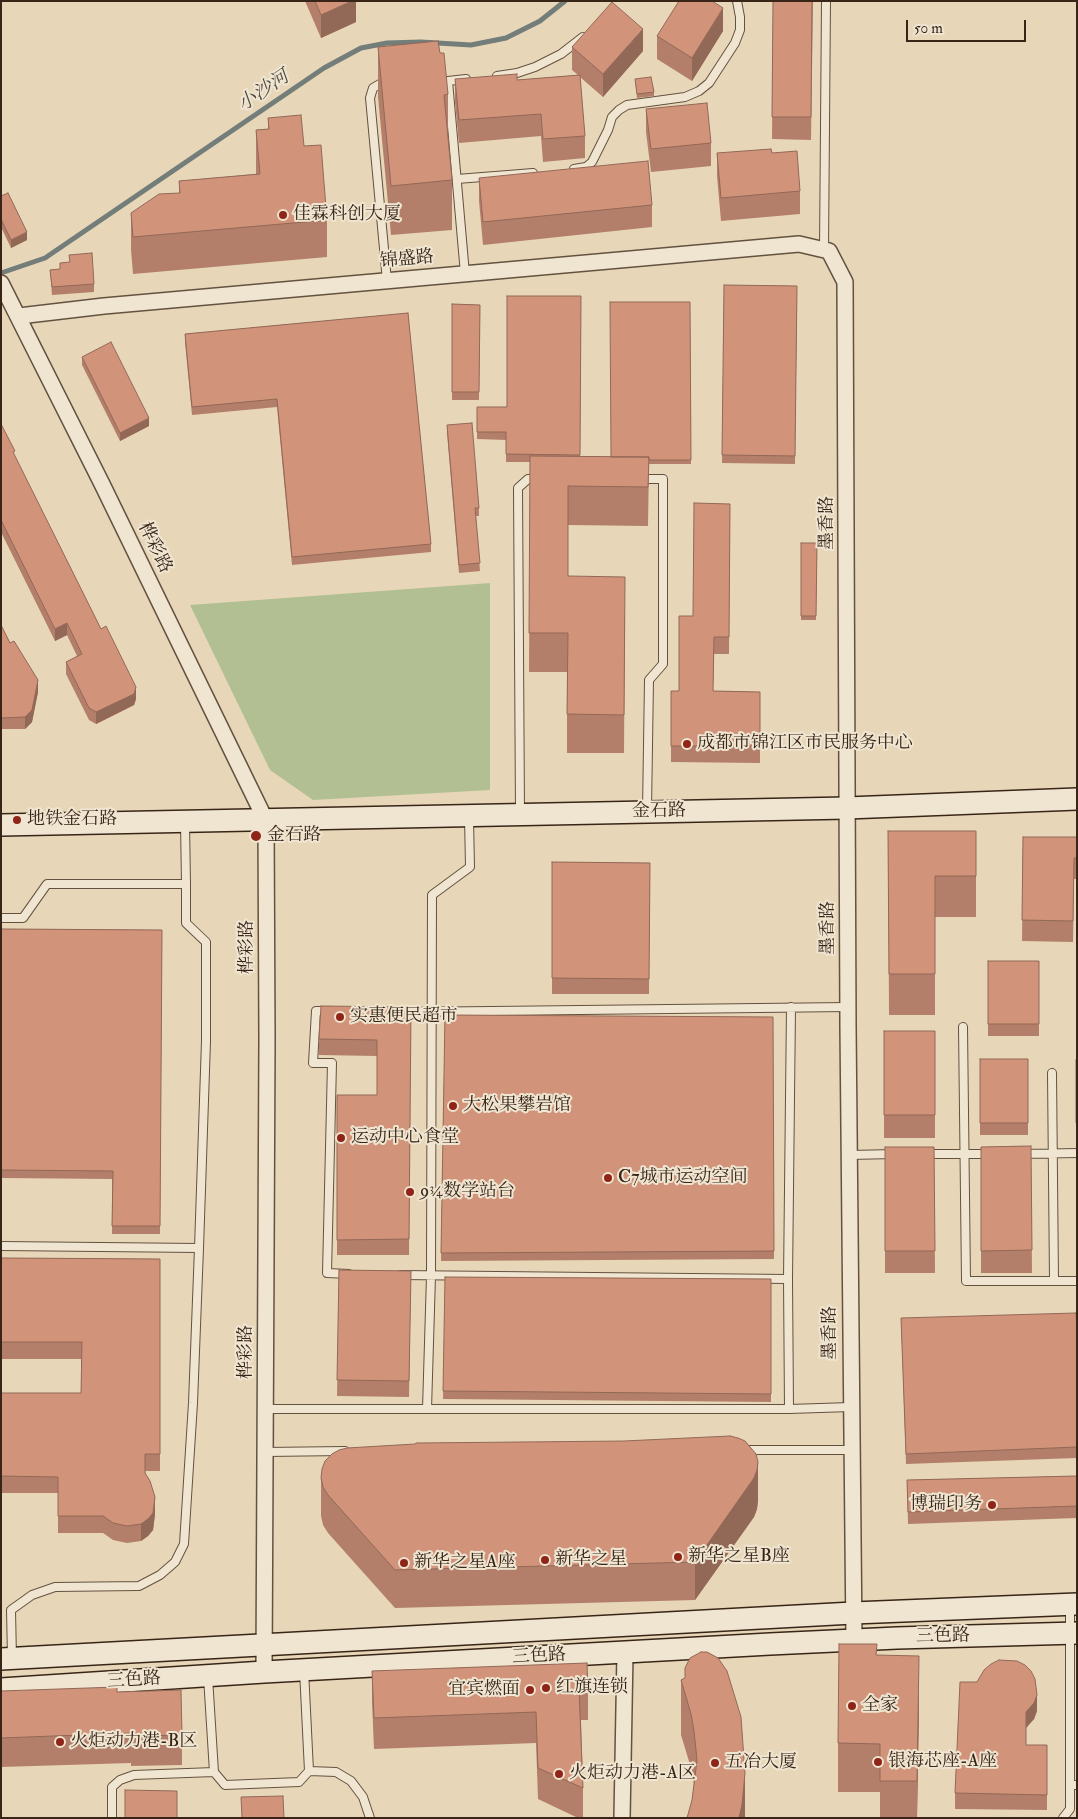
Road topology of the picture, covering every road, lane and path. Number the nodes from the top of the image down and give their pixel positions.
1 (737, 1) edge
2 (826, 1) edge
3 (589, 31) edge
4 (391, 78) edge
5 (477, 78) edge
6 (487, 78) edge
7 (568, 170) edge
8 (540, 172) edge
9 (457, 179) junction
10 (824, 250) junction
11 (464, 274) junction
12 (386, 281) junction
13 (2, 285) edge
14 (19, 316) junction
15 (547, 479) edge
16 (634, 479) edge
17 (1077, 800) edge
18 (847, 808) junction
19 (647, 813) junction
20 (520, 815) junction
21 (469, 816) junction
22 (266, 820) junction
23 (185, 822) junction
24 (1, 825) edge
25 (186, 884) junction
26 (1, 918) edge
27 (791, 1007) junction
28 (848, 1007) junction
29 (335, 1011) edge
30 (393, 1012) edge
31 (431, 1012) junction
32 (963, 1027) dead end
33 (1052, 1073) dead end
34 (849, 1154) junction
35 (905, 1154) edge
36 (914, 1154) edge
37 (964, 1154) junction
38 (994, 1154) edge
39 (1013, 1154) edge
40 (1052, 1154) junction
41 (1077, 1154) edge
42 (1, 1246) edge
43 (199, 1248) junction
44 (355, 1274) edge
45 (393, 1275) edge
46 (431, 1276) junction
47 (788, 1279) junction
48 (1054, 1281) junction
49 (1077, 1281) edge
50 (850, 1407) junction
51 (428, 1408) junction
52 (265, 1409) junction
53 (789, 1409) junction
54 (735, 1450) edge
55 (851, 1450) junction
56 (349, 1451) edge
57 (265, 1452) junction
58 (1074, 1604) edge
59 (853, 1613) junction
60 (1074, 1634) edge
61 (854, 1640) junction
62 (264, 1645) junction
63 (625, 1653) junction
64 (6, 1658) edge
65 (304, 1670) junction
66 (264, 1672) junction
67 (208, 1676) junction
68 (1, 1689) edge
69 (309, 1771) junction
70 (214, 1772) junction
71 (1074, 1785) edge
72 (112, 1818) edge
73 (370, 1818) edge
74 (622, 1818) edge
75 (1063, 1818) edge

1 - 7 lane
2 - 10 lane
3 - 6 lane
4 - 12 lane
5 - 9 lane
8 - 9 lane
9 - 11 lane
10 - 11 street, 锦盛路
10 - 18 street, 墨香路
11 - 12 street, 锦盛路
12 - 14 street, 锦盛路
13 - 14 street, 桦彩路
14 - 22 street, 桦彩路
15 - 20 lane
16 - 19 lane
17 - 18 street, 金石路
18 - 19 street, 金石路
18 - 28 street, 墨香路
19 - 20 street, 金石路
20 - 21 street, 金石路
21 - 22 street, 金石路
21 - 31 lane
22 - 23 street, 金石路
22 - 52 street, 桦彩路
23 - 24 street, 金石路
23 - 25 lane
25 - 26 lane
25 - 43 lane
27 - 28 lane
27 - 31 lane
27 - 47 lane
28 - 34 street, 墨香路
29 - 44 lane
30 - 31 lane
31 - 46 lane
32 - 37 lane
33 - 40 lane
34 - 35 lane
34 - 50 street, 墨香路
36 - 37 lane
37 - 38 lane
37 - 48 lane
39 - 40 lane
40 - 41 lane
40 - 48 lane
42 - 43 lane
43 - 64 lane
45 - 46 lane
46 - 47 lane
46 - 51 lane
47 - 53 lane
48 - 49 lane
50 - 53 lane
50 - 55 street, 墨香路
51 - 52 lane
51 - 53 lane
52 - 57 street, 桦彩路
54 - 55 lane
55 - 59 street, 墨香路
56 - 57 lane
57 - 62 street, 桦彩路
58 - 59 street, 三色路
58 - 60 lane
59 - 61 street, 墨香路
59 - 62 street, 三色路
60 - 61 street, 三色路
60 - 71 lane
61 - 63 street, 三色路
62 - 64 street, 三色路
62 - 66 street, 桦彩路
63 - 65 street, 三色路
63 - 74 street
65 - 66 street, 三色路
65 - 69 lane
66 - 67 street, 三色路
67 - 68 street, 三色路
67 - 70 lane
69 - 70 lane
69 - 73 lane
70 - 72 lane
71 - 75 lane

